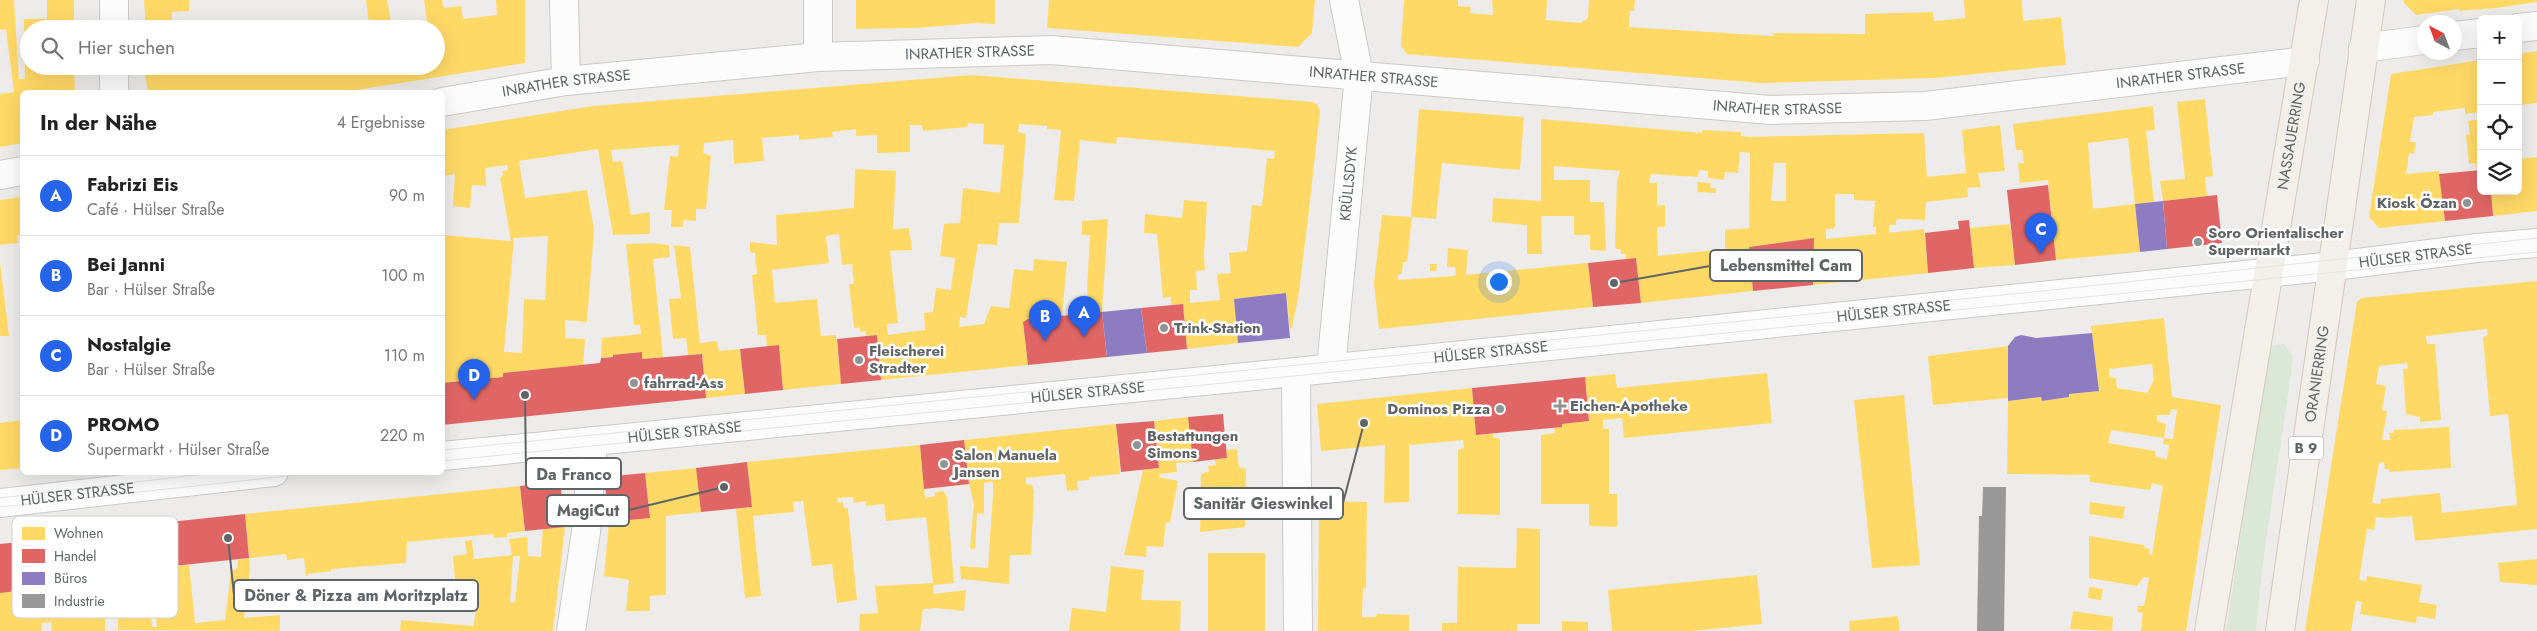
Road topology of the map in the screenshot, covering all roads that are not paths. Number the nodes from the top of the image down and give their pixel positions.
1 (114, 0) edge
2 (564, 0) edge
3 (818, 0) edge
4 (1344, 0) edge
5 (2314, 0) edge
6 (2371, 0) edge
7 (114, 20) edge
8 (2537, 26) edge
9 (2522, 28) edge
10 (2477, 33) edge
11 (2462, 35) edge
12 (2417, 41) edge
13 (2363, 48) junction
14 (818, 56) junction
15 (2305, 61) junction
16 (1359, 74) junction
17 (114, 75) edge
18 (566, 81) junction
19 (114, 90) edge
20 (445, 101) edge
21 (20, 171) edge
22 (0, 175) edge
23 (2537, 243) edge
24 (2334, 266) junction
25 (2269, 272) junction
26 (1331, 368) junction
27 (1296, 372) junction
28 (593, 441) junction
29 (445, 456) edge
30 (218, 475) edge
31 (143, 479) edge
32 (0, 502) edge
33 (571, 631) edge
34 (1298, 631) edge
35 (2209, 631) edge
36 (2280, 631) edge

1 - 7 street
2 - 18 street
3 - 14 street
4 - 16 street, KRÜLLSDYK
5 - 15 main road, NASSAUERRING
6 - 13 main road, B 9
8 - 9 street
10 - 11 street
12 - 13 street
13 - 24 main road, B 9
14 - 16 street, INRATHER STRASSE
14 - 18 street, INRATHER STRASSE
15 - 16 street, INRATHER STRASSE
15 - 25 main road, NASSAUERRING
16 - 26 street, KRÜLLSDYK
17 - 19 street
18 - 20 street, INRATHER STRASSE
21 - 22 street
23 - 24 street, HÜLSER STRASSE
24 - 25 street, HÜLSER STRASSE
24 - 36 main road, ORANIERRING / B 9
25 - 26 street, HÜLSER STRASSE
25 - 35 main road
26 - 27 street, HÜLSER STRASSE
27 - 28 street, HÜLSER STRASSE
27 - 34 street
28 - 29 street, HÜLSER STRASSE
28 - 33 street
30 - 31 street, HÜLSER STRASSE
31 - 32 street, HÜLSER STRASSE

